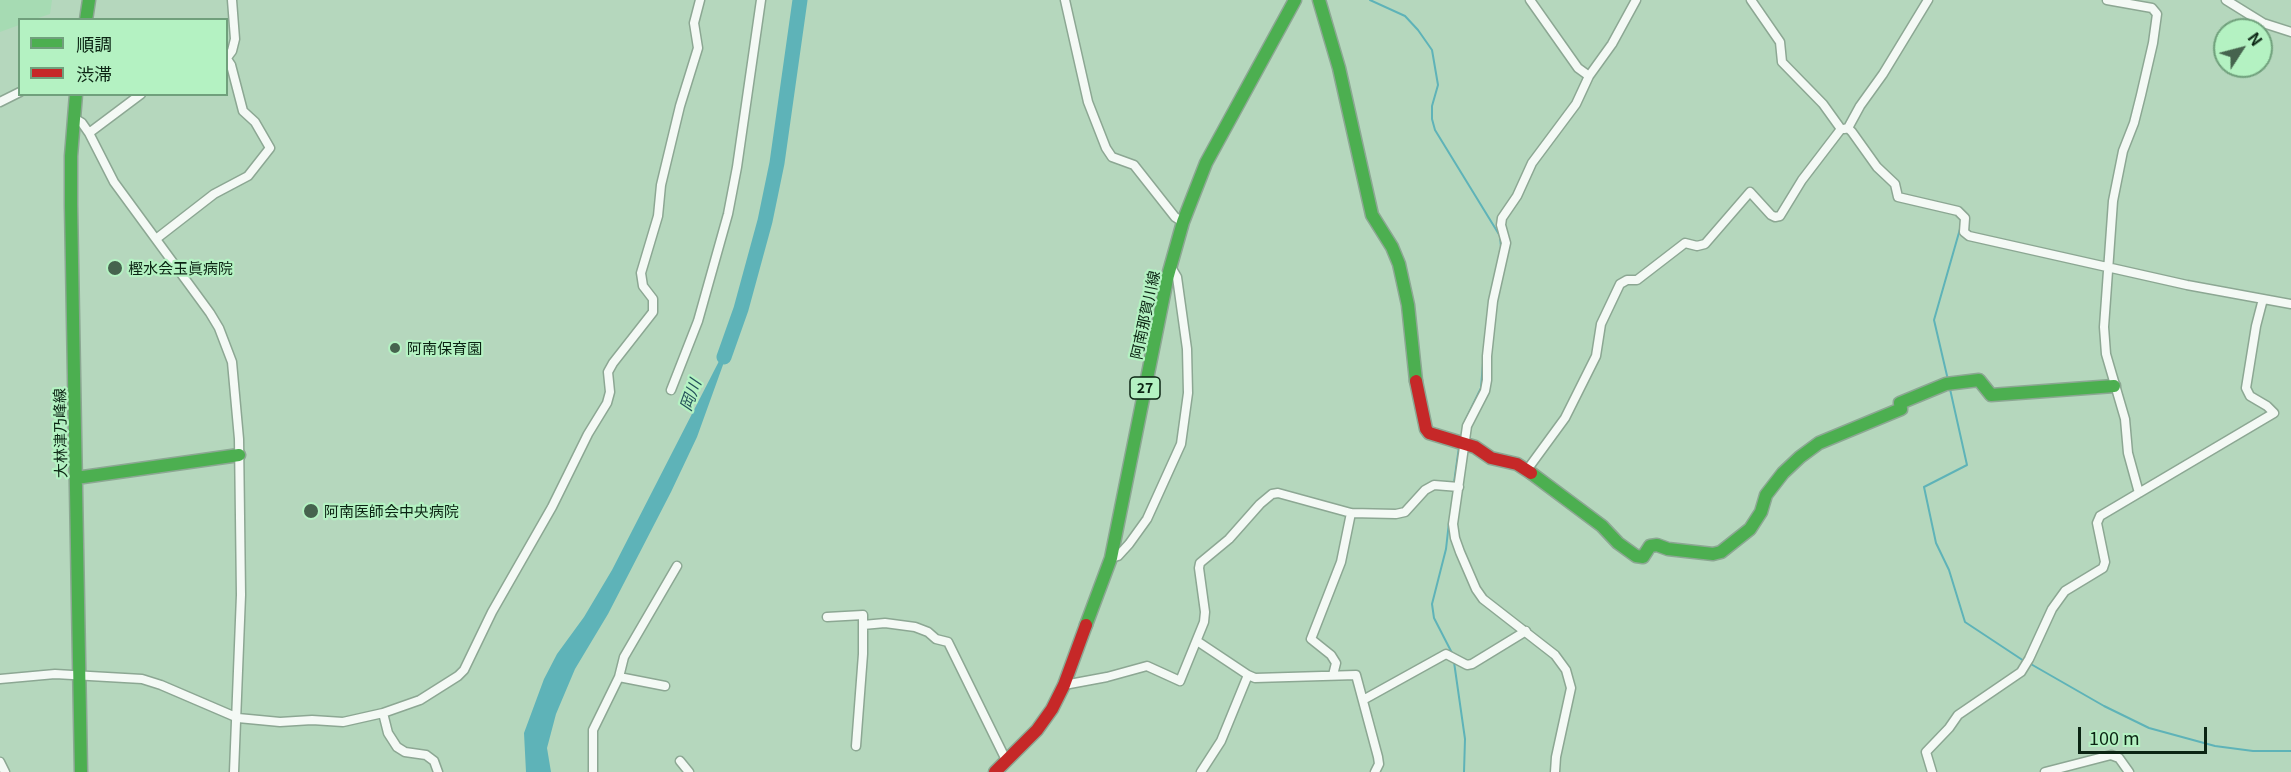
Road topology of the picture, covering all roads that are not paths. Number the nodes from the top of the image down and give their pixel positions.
1 (89, 0) edge
2 (232, 0) edge
3 (700, 0) edge
4 (761, 0) edge
5 (1065, 0) edge
6 (1295, 0) edge
7 (1319, 0) edge
8 (1530, 0) edge
9 (1636, 0) edge
10 (1751, 0) edge
11 (1928, 0) edge
12 (2107, 0) edge
13 (2226, 0) edge
14 (2118, 1) edge
15 (86, 18) edge
16 (2291, 32) edge
17 (228, 56) edge
18 (228, 61) edge
19 (1590, 76) junction
20 (18, 93) edge
21 (76, 96) edge
22 (138, 96) edge
23 (0, 102) edge
24 (74, 118) junction
25 (1844, 129) junction
26 (89, 133) junction
27 (1183, 222) junction
28 (156, 239) junction
29 (2107, 266) junction
30 (1170, 267) junction
31 (2263, 299) junction
32 (2291, 304) edge
33 (2114, 386) junction
34 (671, 390) dead end
35 (1462, 443) junction
36 (240, 455) junction
37 (1527, 470) junction
38 (76, 478) junction
39 (1455, 487) junction
40 (2139, 493) junction
41 (1351, 513) junction
42 (1111, 558) junction
43 (677, 566) dead end
44 (827, 617) dead end
45 (863, 626) junction
46 (1526, 631) junction
47 (1197, 641) junction
48 (1248, 675) junction
49 (1333, 675) junction
50 (79, 676) junction
51 (619, 677) junction
52 (0, 679) edge
53 (1064, 685) junction
54 (665, 686) dead end
55 (1363, 700) junction
56 (382, 713) junction
57 (238, 718) junction
58 (856, 746) dead end
59 (680, 761) dead end
60 (0, 762) edge
61 (1007, 762) junction
62 (5, 772) edge
63 (81, 772) edge
64 (234, 772) edge
65 (438, 772) edge
66 (592, 772) edge
67 (688, 772) edge
68 (996, 772) edge
69 (1201, 772) edge
70 (1375, 772) edge
71 (1555, 772) edge
72 (1932, 772) edge
73 (2045, 772) edge
74 (2129, 772) edge

1 - 15 main road
2 - 17 street
3 - 56 street
4 - 34 street
5 - 27 street
6 - 27 main road, 阿南那賀川線 / 27
7 - 35 main road
8 - 19 street
9 - 19 street
10 - 25 street
11 - 25 street
12 - 14 street
13 - 16 street
14 - 29 street
18 - 28 street
19 - 35 street
20 - 23 street
21 - 24 main road, 大林津乃峰線
22 - 26 street
24 - 26 street
24 - 38 main road, 大林津乃峰線
25 - 29 street
25 - 37 street
26 - 28 street
27 - 30 main road, 阿南那賀川線 / 27
28 - 36 street
29 - 31 street
29 - 33 street
30 - 42 main road, 阿南那賀川線 / 27
30 - 42 street
31 - 32 street
31 - 40 street
33 - 37 main road
33 - 40 street
35 - 37 main road
35 - 39 street
36 - 38 main road
36 - 57 street
38 - 50 main road, 大林津乃峰線
39 - 41 street
39 - 46 street
40 - 72 street
41 - 47 street
41 - 49 street
42 - 53 main road, 阿南那賀川線 / 27
43 - 51 street
44 - 45 street
45 - 58 street
45 - 61 street
46 - 55 street
46 - 71 street
47 - 48 street
47 - 53 street
48 - 49 street
48 - 69 street
49 - 55 street
50 - 52 street
50 - 57 street
50 - 63 main road, 大林津乃峰線
51 - 54 street
51 - 66 street
53 - 61 main road, 阿南那賀川線 / 27
55 - 70 street
56 - 57 street
56 - 65 street
57 - 64 street
59 - 67 street
60 - 62 street
61 - 68 main road, 阿南那賀川線 / 27
73 - 74 street

